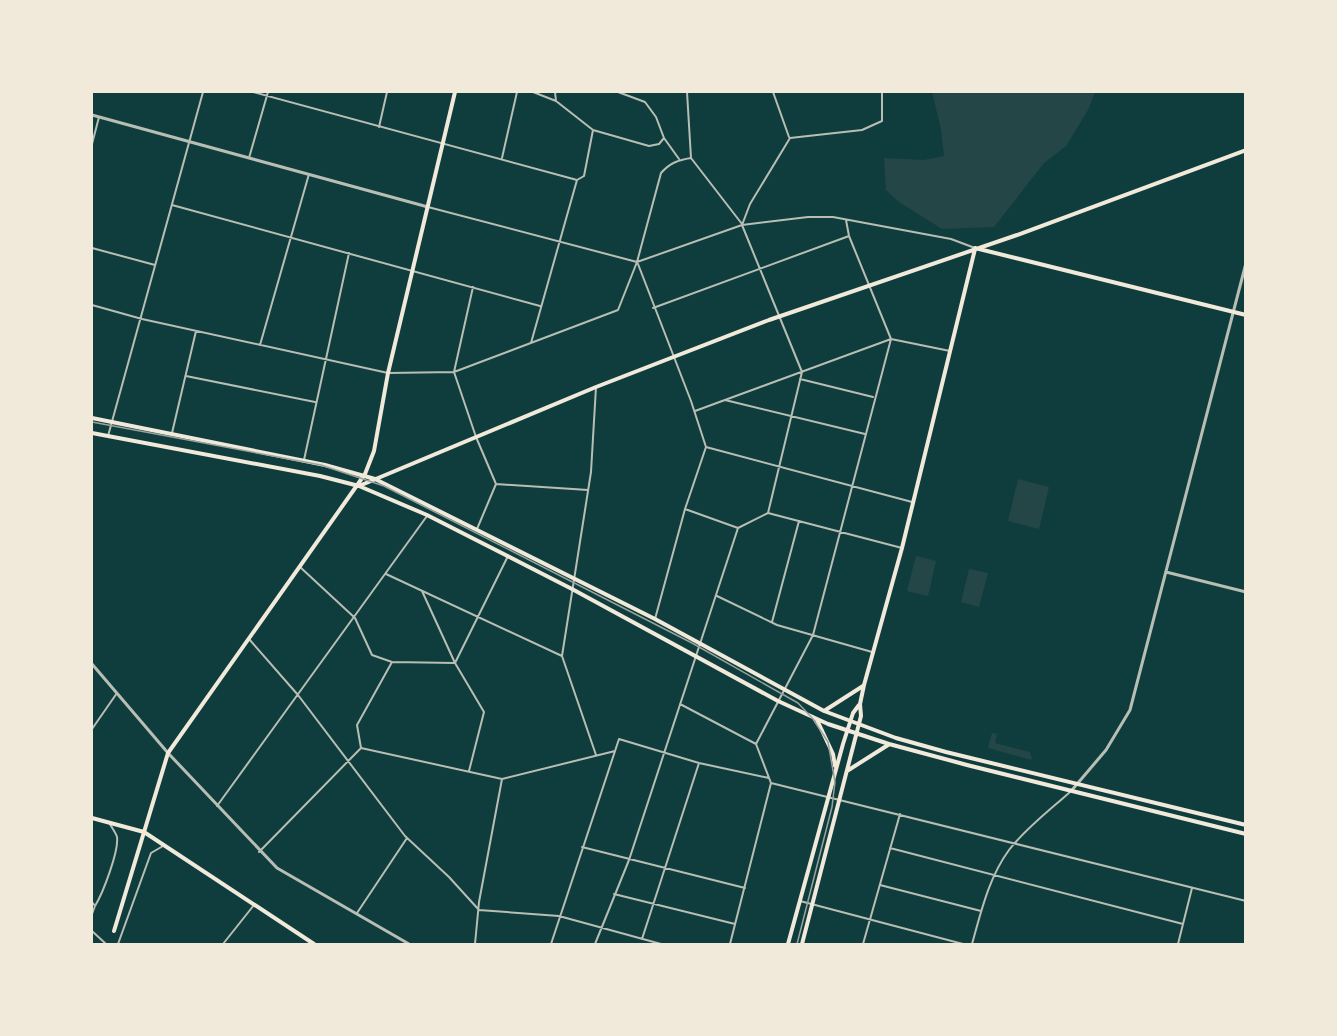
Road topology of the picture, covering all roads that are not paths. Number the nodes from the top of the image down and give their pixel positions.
1 (203, 92) edge
2 (253, 92) edge
3 (387, 92) edge
4 (455, 92) edge
5 (517, 92) edge
6 (533, 92) edge
7 (555, 92) edge
8 (618, 92) edge
9 (687, 92) edge
10 (773, 92) edge
11 (882, 92) edge
12 (267, 93) edge
13 (556, 101) junction
14 (92, 115) edge
15 (99, 117) junction
16 (379, 127) junction
17 (593, 130) junction
18 (664, 138) junction
19 (790, 138) junction
20 (188, 142) junction
21 (92, 144) edge
22 (443, 144) junction
23 (1245, 150) edge
24 (249, 158) junction
25 (502, 158) junction
26 (691, 158) junction
27 (679, 160) junction
28 (309, 174) junction
29 (578, 180) junction
30 (172, 206) junction
31 (428, 207) junction
32 (846, 220) junction
33 (742, 225) junction
34 (849, 236) junction
35 (291, 238) junction
36 (558, 243) junction
37 (92, 248) edge
38 (975, 248) junction
39 (349, 253) junction
40 (637, 262) junction
41 (1245, 263) edge
42 (156, 266) junction
43 (759, 268) junction
44 (413, 270) junction
45 (869, 285) junction
46 (473, 288) junction
47 (92, 305) edge
48 (540, 306) junction
49 (653, 308) junction
50 (1232, 312) junction
51 (1245, 315) edge
52 (778, 317) junction
53 (142, 319) junction
54 (196, 331) junction
55 (891, 339) junction
56 (531, 343) junction
57 (260, 345) junction
58 (950, 351) junction
59 (674, 357) junction
60 (326, 359) junction
61 (454, 372) junction
62 (802, 372) junction
63 (388, 373) junction
64 (186, 376) junction
65 (800, 379) junction
66 (596, 387) junction
67 (874, 398) junction
68 (725, 400) junction
69 (316, 402) junction
70 (694, 411) junction
71 (791, 416) junction
72 (92, 418) edge
73 (112, 422) junction
74 (92, 433) edge
75 (172, 433) junction
76 (865, 434) junction
77 (108, 436) junction
78 (476, 437) junction
79 (706, 447) junction
80 (304, 460) junction
81 (779, 466) junction
82 (364, 476) junction
83 (375, 479) junction
84 (496, 484) junction
85 (359, 486) junction
86 (853, 486) junction
87 (588, 490) junction
88 (913, 503) junction
89 (685, 509) junction
90 (768, 513) junction
91 (427, 515) junction
92 (799, 521) junction
93 (738, 528) junction
94 (477, 529) junction
95 (842, 532) junction
96 (902, 548) junction
97 (508, 556) junction
98 (300, 567) junction
99 (1166, 572) junction
100 (386, 574) junction
101 (574, 579) junction
102 (572, 589) junction
103 (422, 591) junction
104 (1245, 592) edge
105 (717, 596) junction
106 (355, 618) junction
107 (477, 618) junction
108 (655, 619) junction
109 (772, 622) junction
110 (813, 635) junction
111 (249, 639) junction
112 (702, 643) junction
113 (873, 652) junction
114 (562, 656) junction
115 (698, 656) junction
116 (392, 662) junction
117 (455, 663) junction
118 (92, 664) edge
119 (864, 685) junction
120 (784, 689) junction
121 (117, 693) junction
122 (298, 695) junction
123 (778, 701) junction
124 (860, 704) junction
125 (680, 705) junction
126 (824, 711) junction
127 (814, 718) junction
128 (850, 722) junction
129 (859, 725) junction
130 (92, 729) edge
131 (847, 731) junction
132 (856, 734) junction
133 (756, 744) junction
134 (889, 744) junction
135 (361, 748) junction
136 (615, 751) junction
137 (663, 752) junction
138 (168, 753) junction
139 (596, 755) junction
140 (349, 763) junction
141 (699, 764) junction
142 (835, 770) junction
143 (469, 771) junction
144 (847, 771) junction
145 (770, 778) junction
146 (502, 779) junction
147 (771, 783) junction
148 (1077, 784) junction
149 (1072, 790) junction
150 (828, 797) junction
151 (839, 799) junction
152 (217, 806) junction
153 (900, 814) junction
154 (92, 818) edge
155 (108, 822) junction
156 (1245, 825) edge
157 (144, 832) junction
158 (1245, 834) edge
159 (407, 838) junction
160 (1016, 843) junction
161 (164, 845) junction
162 (582, 847) junction
163 (890, 848) junction
164 (259, 852) junction
165 (628, 860) junction
166 (666, 870) junction
167 (994, 876) junction
168 (880, 885) junction
169 (745, 888) junction
170 (1192, 888) junction
171 (614, 894) junction
172 (800, 901) junction
173 (92, 902) edge
174 (1245, 902) edge
175 (654, 904) junction
176 (813, 904) junction
177 (254, 905) junction
178 (95, 906) junction
179 (479, 910) junction
180 (982, 911) junction
181 (92, 914) edge
182 (356, 915) junction
183 (559, 916) junction
184 (869, 921) junction
185 (735, 924) junction
186 (1183, 924) junction
187 (600, 929) junction
188 (92, 930) edge
189 (114, 931) dead end
190 (642, 939) junction
191 (106, 945) edge
192 (118, 945) edge
193 (223, 945) edge
194 (314, 945) edge
195 (409, 945) edge
196 (474, 945) edge
197 (551, 945) edge
198 (595, 945) edge
199 (661, 945) edge
200 (730, 945) edge
201 (788, 945) edge
202 (802, 945) edge
203 (863, 945) edge
204 (963, 945) edge
205 (972, 945) edge
206 (1178, 945) edge

1 - 20 street
2 - 12 street
3 - 16 street
4 - 22 main road
5 - 25 street
6 - 13 street
7 - 13 street
8 - 18 street
9 - 26 street
10 - 19 street
11 - 19 street
12 - 16 street
12 - 24 street
13 - 17 street
14 - 15 street
15 - 20 street
15 - 21 street
16 - 22 street
17 - 18 street
17 - 29 street
18 - 27 street
19 - 33 street
20 - 24 street
20 - 30 street
22 - 25 street
22 - 31 main road
23 - 38 main road
24 - 28 street
25 - 29 street
26 - 27 street
26 - 33 street
27 - 40 street
28 - 31 street
28 - 35 street
29 - 36 street
30 - 35 street
30 - 42 street
31 - 36 street
31 - 44 main road
32 - 33 street
32 - 34 street
32 - 38 street
33 - 40 street
33 - 43 street
34 - 43 street
34 - 45 street
35 - 39 street
35 - 57 street
36 - 40 street
36 - 48 street
37 - 42 street
38 - 45 main road
38 - 50 main road
38 - 58 main road
39 - 44 street
39 - 60 street
40 - 49 street
40 - 56 street
41 - 50 street
42 - 53 street
43 - 49 street
43 - 52 street
44 - 46 street
44 - 63 main road
45 - 52 main road
45 - 55 street
46 - 48 street
46 - 61 street
47 - 53 street
48 - 56 street
49 - 59 street
50 - 51 main road
50 - 99 street
52 - 59 main road
52 - 62 street
53 - 54 street
53 - 73 street
54 - 57 street
54 - 64 street
55 - 58 street
55 - 62 street
55 - 67 street
56 - 61 street
57 - 60 street
58 - 88 main road
59 - 66 main road
59 - 70 street
60 - 63 street
60 - 69 street
61 - 63 street
61 - 78 street
62 - 65 street
62 - 68 street
63 - 82 main road
64 - 69 street
64 - 75 street
65 - 67 street
65 - 71 street
66 - 78 main road
66 - 87 street
67 - 76 street
68 - 70 street
68 - 71 street
69 - 80 street
70 - 79 street
71 - 76 street
71 - 81 street
72 - 73 main road
73 - 75 main road
73 - 77 street
74 - 77 main road
75 - 80 main road
76 - 86 street
77 - 85 main road
78 - 83 main road
78 - 84 street
79 - 81 street
79 - 89 street
80 - 82 main road
81 - 86 street
81 - 90 street
82 - 83 main road
82 - 85 main road
83 - 85 main road
83 - 94 main road
84 - 87 street
84 - 94 street
85 - 91 main road
85 - 98 main road
86 - 88 street
86 - 95 street
87 - 101 street
88 - 96 main road
89 - 93 street
89 - 108 street
90 - 92 street
90 - 93 street
91 - 97 main road
91 - 100 street
92 - 95 street
92 - 109 street
93 - 105 street
94 - 101 main road
95 - 96 street
95 - 110 street
96 - 113 main road
97 - 102 main road
97 - 107 street
98 - 106 street
98 - 111 main road
99 - 104 street
99 - 148 street
100 - 103 street
100 - 106 street
101 - 102 street
101 - 108 main road
102 - 114 street
102 - 115 main road
103 - 107 street
103 - 117 street
105 - 109 street
105 - 112 street
106 - 116 street
106 - 122 street
107 - 114 street
107 - 117 street
108 - 112 main road
109 - 110 street
110 - 113 street
110 - 120 street
111 - 122 street
111 - 138 main road
112 - 115 street
112 - 120 main road
113 - 119 main road
114 - 139 street
115 - 123 main road
115 - 125 street
116 - 117 street
116 - 135 street
117 - 143 street
118 - 121 street
119 - 124 main road
119 - 126 main road
120 - 123 street
120 - 126 main road
121 - 130 street
121 - 138 street
122 - 140 street
122 - 152 street
123 - 127 main road
123 - 133 street
124 - 128 main road
124 - 129 main road
125 - 133 street
125 - 137 street
126 - 128 main road
127 - 131 main road
127 - 142 main road
128 - 129 main road
128 - 131 main road
129 - 132 main road
129 - 148 main road
131 - 132 main road
131 - 142 main road
132 - 134 main road
132 - 144 main road
133 - 145 street
134 - 144 main road
134 - 149 main road
135 - 140 street
135 - 143 street
136 - 137 street
136 - 139 street
136 - 162 street
137 - 141 street
137 - 165 street
138 - 152 street
138 - 157 main road
139 - 146 street
140 - 159 street
140 - 164 street
141 - 145 street
141 - 166 street
142 - 150 main road
143 - 146 street
144 - 151 main road
145 - 147 street
146 - 179 street
147 - 150 street
147 - 169 street
148 - 149 street
148 - 156 main road
149 - 158 main road
149 - 160 street
150 - 151 street
150 - 172 main road
151 - 153 street
151 - 176 main road
152 - 164 street
153 - 160 street
153 - 163 street
154 - 155 main road
155 - 157 main road
155 - 178 street
157 - 161 main road
157 - 189 main road
159 - 179 street
159 - 182 street
160 - 167 street
160 - 170 street
161 - 177 main road
161 - 192 street
162 - 165 street
162 - 183 street
163 - 167 street
163 - 168 street
164 - 182 street
165 - 166 street
165 - 171 street
166 - 169 street
166 - 175 street
167 - 180 street
167 - 186 street
168 - 180 street
168 - 184 street
169 - 185 street
170 - 174 street
170 - 186 street
171 - 175 street
171 - 187 street
172 - 176 street
172 - 201 main road
173 - 178 street
175 - 185 street
175 - 190 street
176 - 184 street
176 - 202 main road
177 - 193 street
177 - 194 main road
178 - 181 street
179 - 183 street
179 - 196 street
180 - 205 street
182 - 195 street
183 - 187 street
183 - 197 street
184 - 203 street
184 - 204 street
185 - 200 street
186 - 206 street
187 - 190 street
187 - 198 street
188 - 191 street
190 - 199 street

